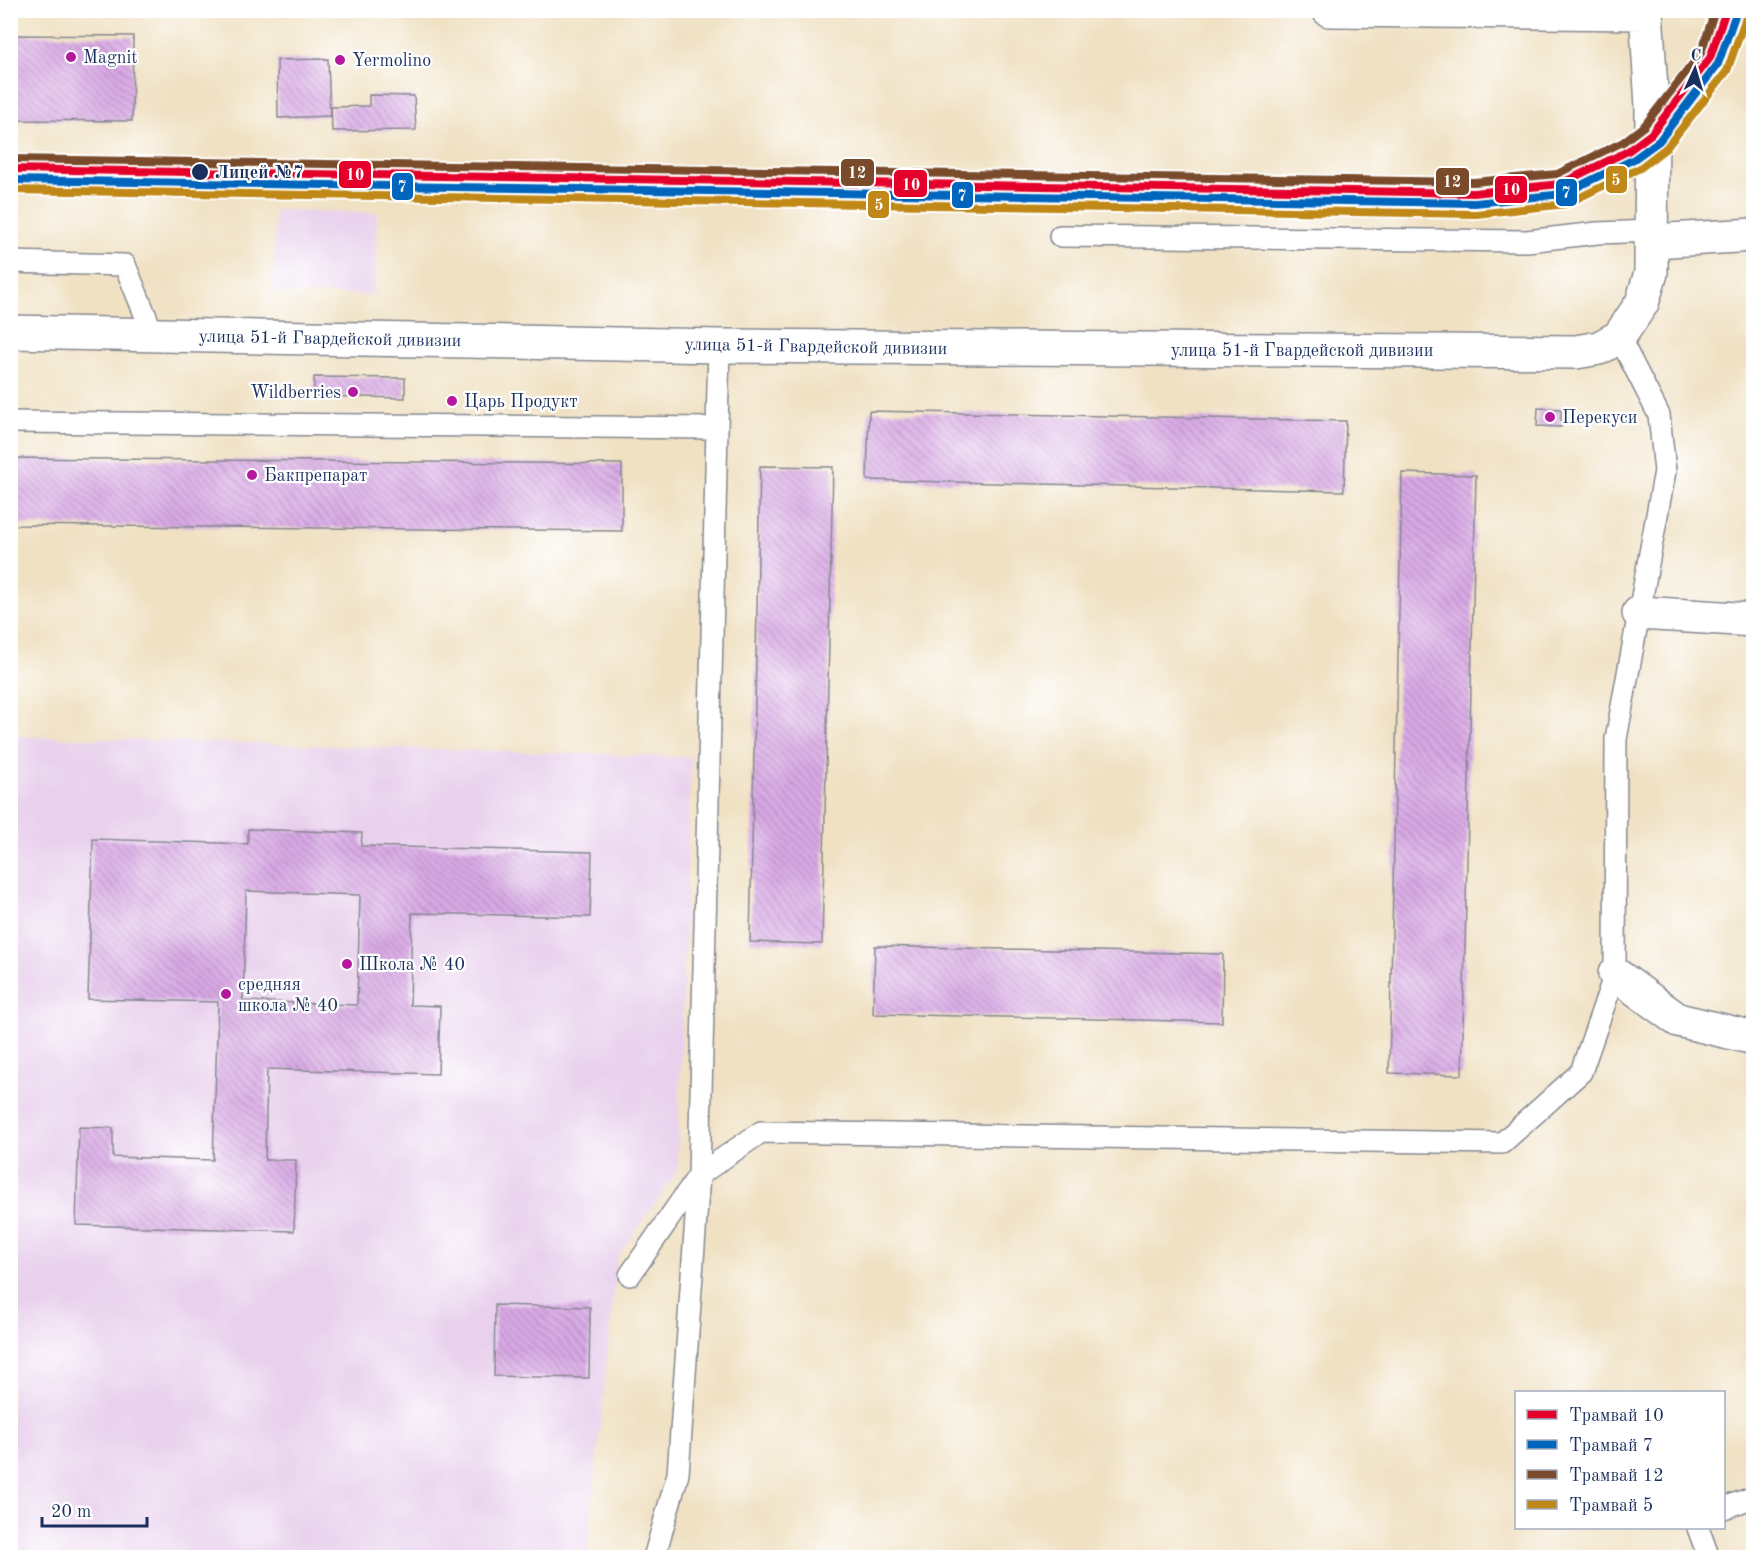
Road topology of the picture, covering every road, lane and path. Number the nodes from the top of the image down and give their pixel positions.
1 (1329, 10) edge
2 (1402, 11) edge
3 (1646, 12) edge
4 (1754, 235) edge
5 (1060, 236) dead end
6 (1653, 236) junction
7 (10, 262) edge
8 (10, 332) edge
9 (153, 334) junction
10 (1618, 337) junction
11 (719, 346) junction
12 (10, 422) edge
13 (717, 428) junction
14 (1639, 613) junction
15 (1754, 620) edge
16 (1615, 974) junction
17 (1754, 1038) edge
18 (699, 1175) junction
19 (630, 1275) dead end
20 (1754, 1497) edge
21 (1725, 1508) edge
22 (1699, 1529) edge
23 (654, 1557) edge
24 (1709, 1557) edge

1 - 2 main road
2 - 3 main road
3 - 6 main road
4 - 6 main road
5 - 6 lane
6 - 10 main road
7 - 9 lane
8 - 9 main road, улица 51-й Гвардейской дивизии
9 - 11 main road, улица 51-й Гвардейской дивизии
10 - 11 main road, улица 51-й Гвардейской дивизии
10 - 14 lane
11 - 13 lane
12 - 13 lane
13 - 18 lane
14 - 15 main road
14 - 16 lane
16 - 17 main road
16 - 18 lane
18 - 19 lane
18 - 23 lane
20 - 21 lane
22 - 24 lane

